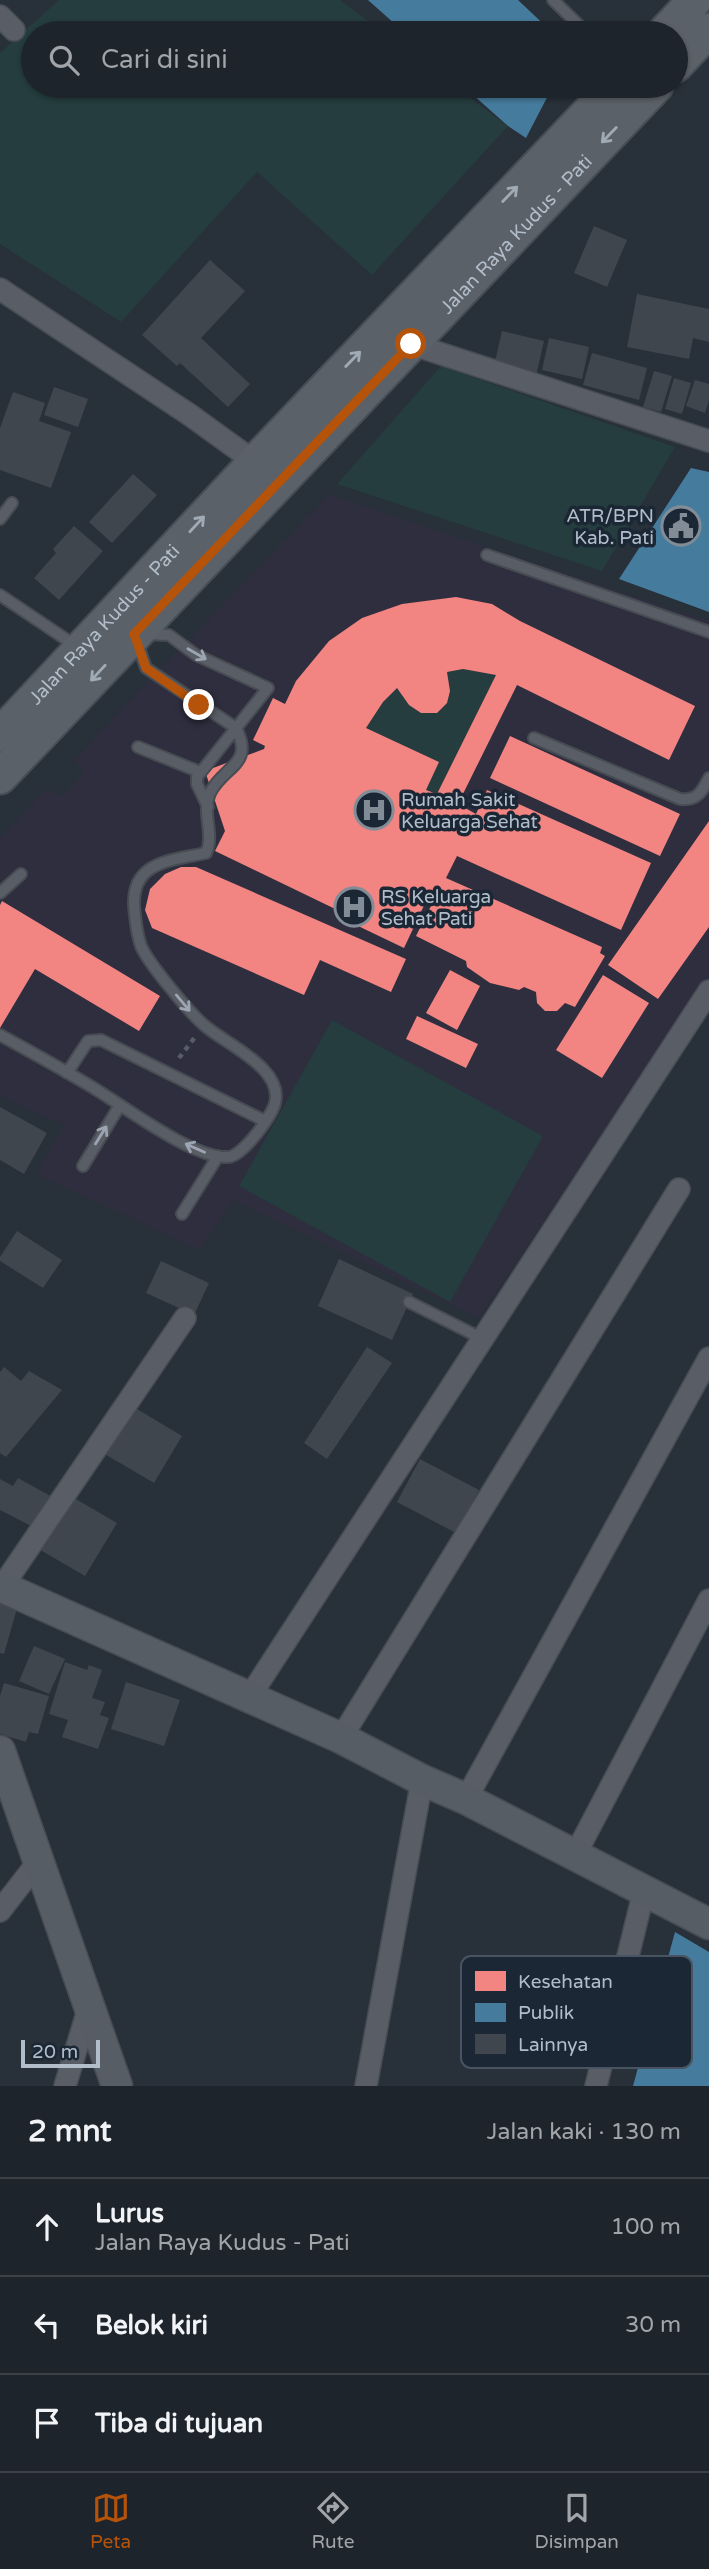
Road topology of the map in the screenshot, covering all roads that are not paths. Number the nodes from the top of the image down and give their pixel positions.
1 (553, 0) edge
2 (695, 0) edge
3 (575, 21) edge
4 (675, 21) edge
5 (709, 30) edge
6 (688, 52) edge
7 (603, 98) edge
8 (645, 98) edge
9 (0, 289) edge
10 (411, 344) junction
11 (709, 441) edge
12 (255, 462) junction
13 (12, 503) dead end
14 (0, 519) edge
15 (487, 555) dead end
16 (0, 595) edge
17 (123, 625) junction
18 (709, 632) edge
19 (81, 650) junction
20 (236, 728) junction
21 (0, 735) edge
22 (534, 738) dead end
23 (138, 747) dead end
24 (200, 772) junction
25 (0, 777) edge
26 (709, 778) edge
27 (208, 807) junction
28 (21, 874) dead end
29 (0, 893) edge
30 (709, 991) edge
31 (0, 1035) edge
32 (67, 1073) junction
33 (120, 1105) junction
34 (265, 1121) junction
35 (218, 1156) junction
36 (83, 1166) dead end
37 (680, 1189) dead end
38 (182, 1214) dead end
39 (409, 1302) dead end
40 (185, 1318) dead end
41 (483, 1339) junction
42 (709, 1358) edge
43 (1, 1586) edge
44 (709, 1600) edge
45 (250, 1696) junction
46 (341, 1738) junction
47 (0, 1751) edge
48 (422, 1780) junction
49 (466, 1799) junction
50 (575, 1855) junction
51 (38, 1862) junction
52 (644, 1891) junction
53 (0, 1911) edge
54 (709, 1924) edge
55 (628, 1956) edge
56 (89, 2007) junction
57 (600, 2068) edge
58 (65, 2086) edge
59 (117, 2086) edge
60 (366, 2086) edge
61 (596, 2086) edge

1 - 3 lane
2 - 4 main road
5 - 6 main road
12 -> 7 main road, Jalan Raya Kudus - Pati
8 -> 10 main road, Jalan Raya Kudus - Pati
9 - 12 street
10 - 11 street
10 - 17 main road, Jalan Raya Kudus - Pati
17 -> 12 main road, Jalan Raya Kudus - Pati
13 - 14 lane
15 - 18 lane
16 - 19 lane
17 - 19 main road, Jalan Raya Kudus - Pati
17 - 20 lane
17 -> 20 lane
17 -> 25 main road, Jalan Raya Kudus - Pati
19 - 21 main road, Jalan Raya Kudus - Pati
20 - 24 lane
20 - 27 lane
22 - 26 lane
23 - 24 lane
24 - 27 lane
27 -> 34 lane
28 - 29 lane
30 - 41 street
31 - 32 lane
32 - 33 lane
32 - 34 lane
35 -> 33 lane
36 -> 33 lane
34 - 35 lane
35 - 38 lane
37 - 46 street
39 - 41 lane
40 - 43 street
41 - 45 street
42 - 49 street
43 - 45 street
44 - 50 street
45 - 46 street
46 - 48 street
47 - 51 street
48 - 49 street
48 - 60 street
49 - 50 street
50 - 52 street
51 - 53 street
51 - 56 street
52 - 54 street
52 - 55 street
56 - 58 street
56 - 59 street
57 - 61 street

